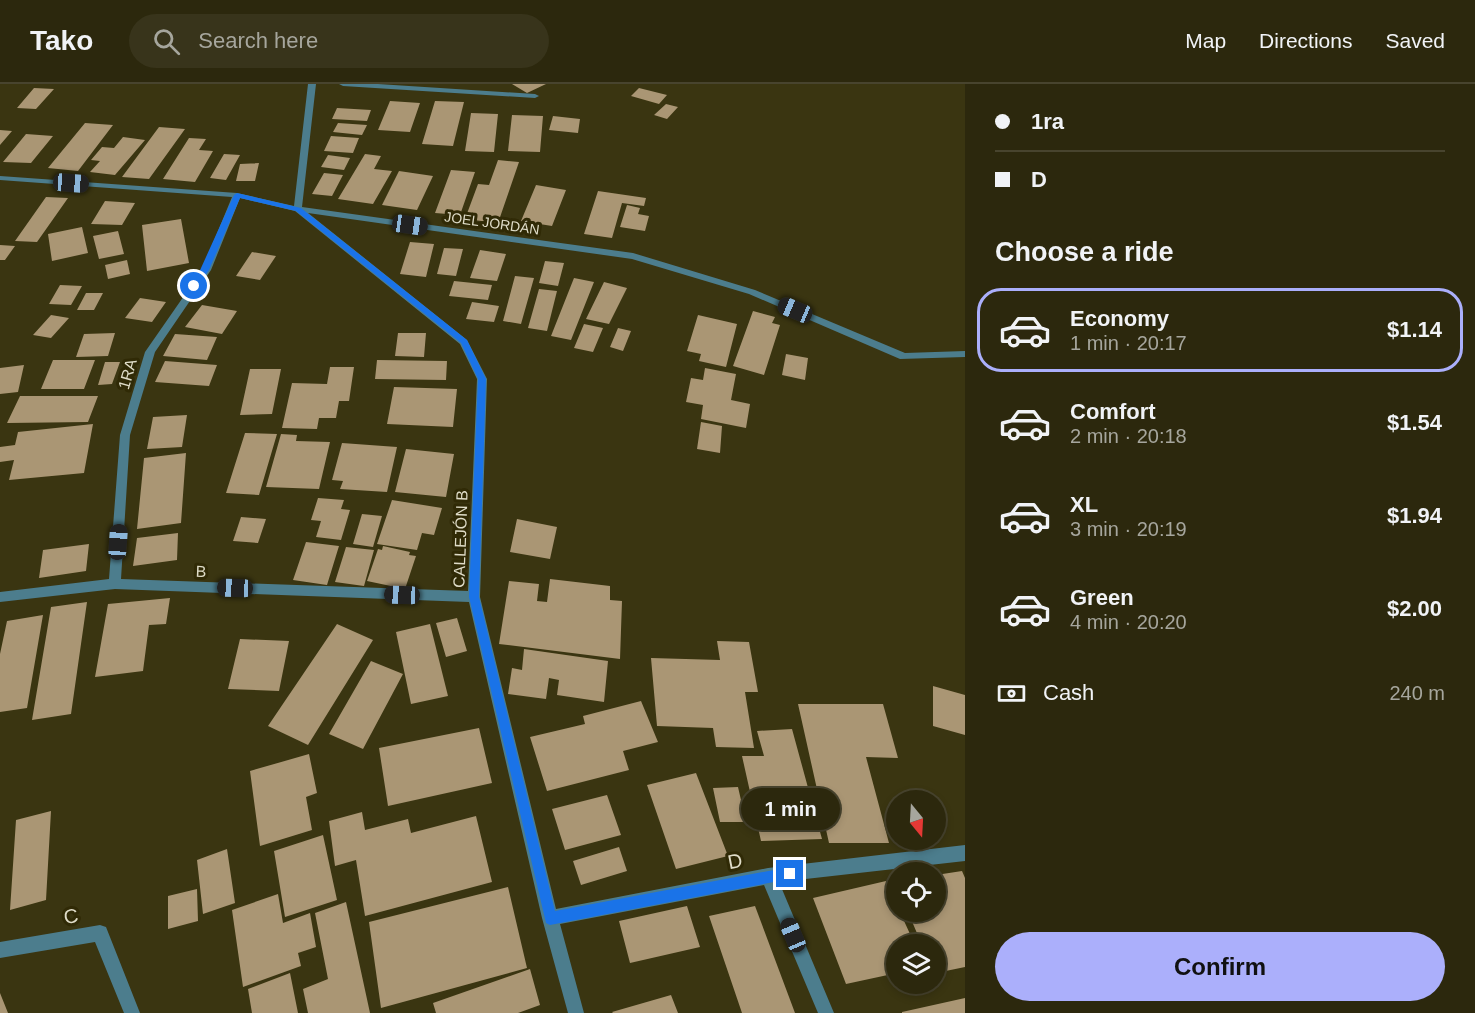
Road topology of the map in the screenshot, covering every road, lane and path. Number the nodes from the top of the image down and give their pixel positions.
1 (312, 84) edge
2 (343, 84) edge
3 (535, 96) dead end
4 (0, 178) edge
5 (237, 195) junction
6 (298, 209) junction
7 (965, 354) edge
8 (115, 584) junction
9 (0, 597) edge
10 (474, 597) junction
11 (965, 854) edge
12 (768, 876) junction
13 (550, 918) junction
14 (0, 950) edge
15 (132, 1013) edge
16 (576, 1013) edge
17 (826, 1013) edge

1 - 6 street
2 - 3 street
4 - 5 street, JOEL JORDÁN
5 - 6 street, JOEL JORDÁN
5 - 8 street, 1RA
6 - 7 street, JOEL JORDÁN
6 - 10 street, CALLEJÓN B
8 - 9 street, B
8 - 10 street, B
10 - 13 street, CALLEJÓN B
11 - 12 street, D
12 - 13 street, D
12 - 17 street
13 - 16 street, CALLEJÓN B
14 - 15 street, C

